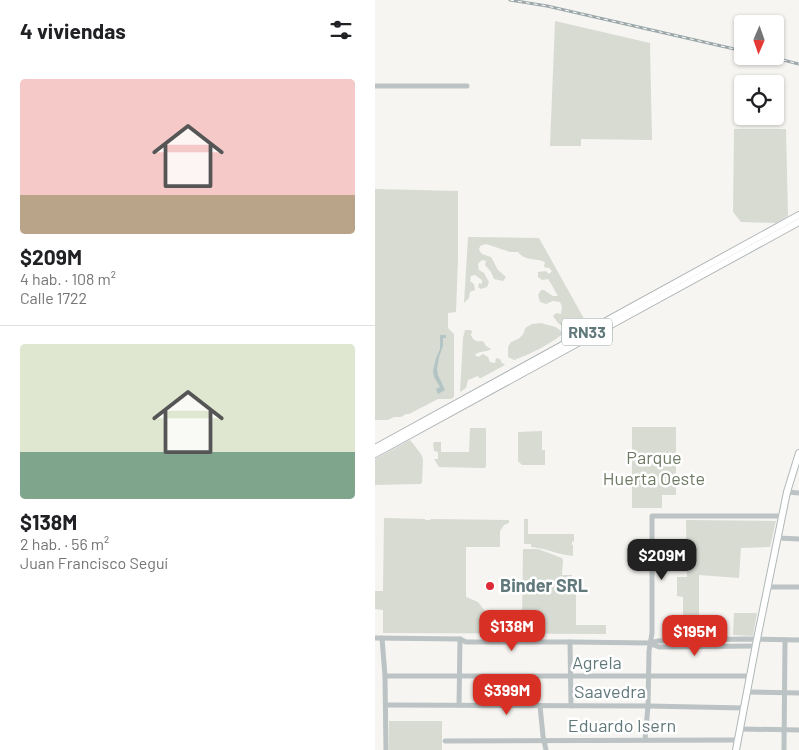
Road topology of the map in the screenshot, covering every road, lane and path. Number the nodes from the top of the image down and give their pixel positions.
1 (375, 86) edge
2 (467, 86) dead end
3 (799, 215) edge
4 (799, 222) edge
5 (375, 448) edge
6 (799, 453) edge
7 (375, 454) edge
8 (787, 492) junction
9 (799, 492) edge
10 (782, 516) junction
11 (778, 538) junction
12 (799, 539) edge
13 (768, 586) junction
14 (799, 586) edge
15 (375, 638) edge
16 (382, 638) junction
17 (460, 639) junction
18 (785, 640) junction
19 (799, 640) edge
20 (570, 642) junction
21 (650, 643) junction
22 (756, 643) junction
23 (385, 676) junction
24 (459, 676) junction
25 (571, 676) junction
26 (649, 676) junction
27 (750, 676) junction
28 (747, 692) junction
29 (784, 692) junction
30 (799, 692) edge
31 (385, 705) junction
32 (459, 705) junction
33 (541, 706) junction
34 (571, 706) junction
35 (648, 706) junction
36 (744, 708) junction
37 (740, 729) junction
38 (784, 730) junction
39 (799, 730) edge
40 (545, 740) junction
41 (645, 740) junction
42 (738, 740) junction
43 (445, 741) dead end
44 (386, 750) edge
45 (546, 750) edge
46 (736, 750) edge
47 (784, 750) edge

1 - 2 street
3 - 5 main road, RN33
4 - 7 main road, RN33
6 - 8 main road
8 - 9 street
8 - 10 main road
10 - 11 main road
10 - 21 street
11 - 12 street
11 - 13 main road
13 - 14 street
13 - 22 main road
15 - 16 street
16 - 17 street
16 - 23 street
17 - 20 street
17 - 24 street
18 - 19 street
18 - 22 street
18 - 29 street
20 - 21 street
20 - 25 street
21 - 22 street
21 - 26 street
22 - 27 main road
23 - 24 street, Agrela
23 - 31 street
24 - 25 street, Agrela
24 - 32 street
25 - 26 street, Agrela
25 - 34 street
26 - 27 street, Agrela
26 - 35 street
27 - 28 main road
28 - 29 street
28 - 36 main road
29 - 30 street
29 - 38 street
31 - 32 street, Saavedra
31 - 44 street
32 - 33 street, Saavedra
33 - 34 street, Saavedra
33 - 40 street
34 - 35 street, Saavedra
35 - 36 street, Saavedra
35 - 41 street
36 - 37 main road
37 - 38 street
37 - 42 main road
38 - 39 street
38 - 47 street
40 - 41 street, Eduardo Isern
40 - 43 street, Eduardo Isern
40 - 45 street
41 - 42 street, Eduardo Isern
42 - 46 main road

